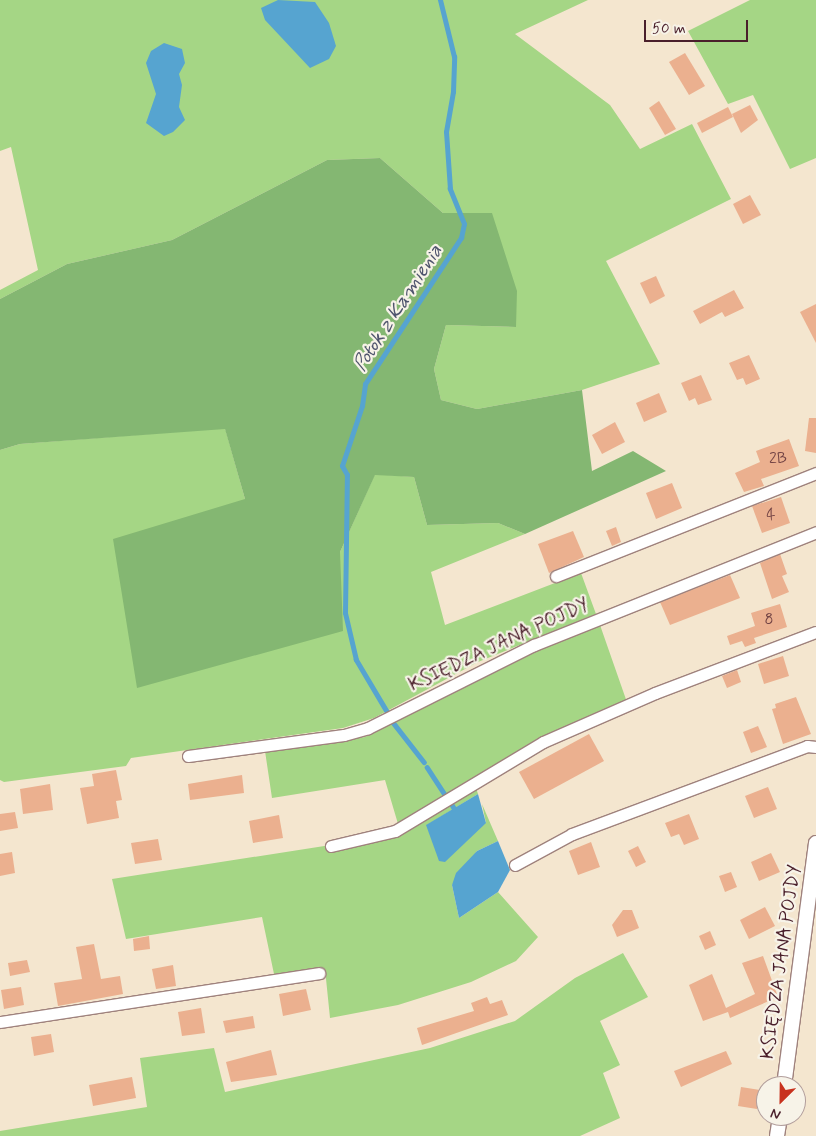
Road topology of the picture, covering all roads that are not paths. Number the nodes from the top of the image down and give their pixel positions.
1 (816, 473) edge
2 (816, 532) edge
3 (556, 576) dead end
4 (816, 632) edge
5 (816, 747) edge
6 (188, 756) dead end
7 (816, 843) edge
8 (331, 846) dead end
9 (515, 865) dead end
10 (319, 973) dead end
11 (0, 1022) edge
12 (785, 1076) edge

1 - 3 street
2 - 6 street, KSIĘDZA JANA POJDY
4 - 8 street
5 - 9 street
7 - 12 street, KSIĘDZA JANA POJDY
10 - 11 street

